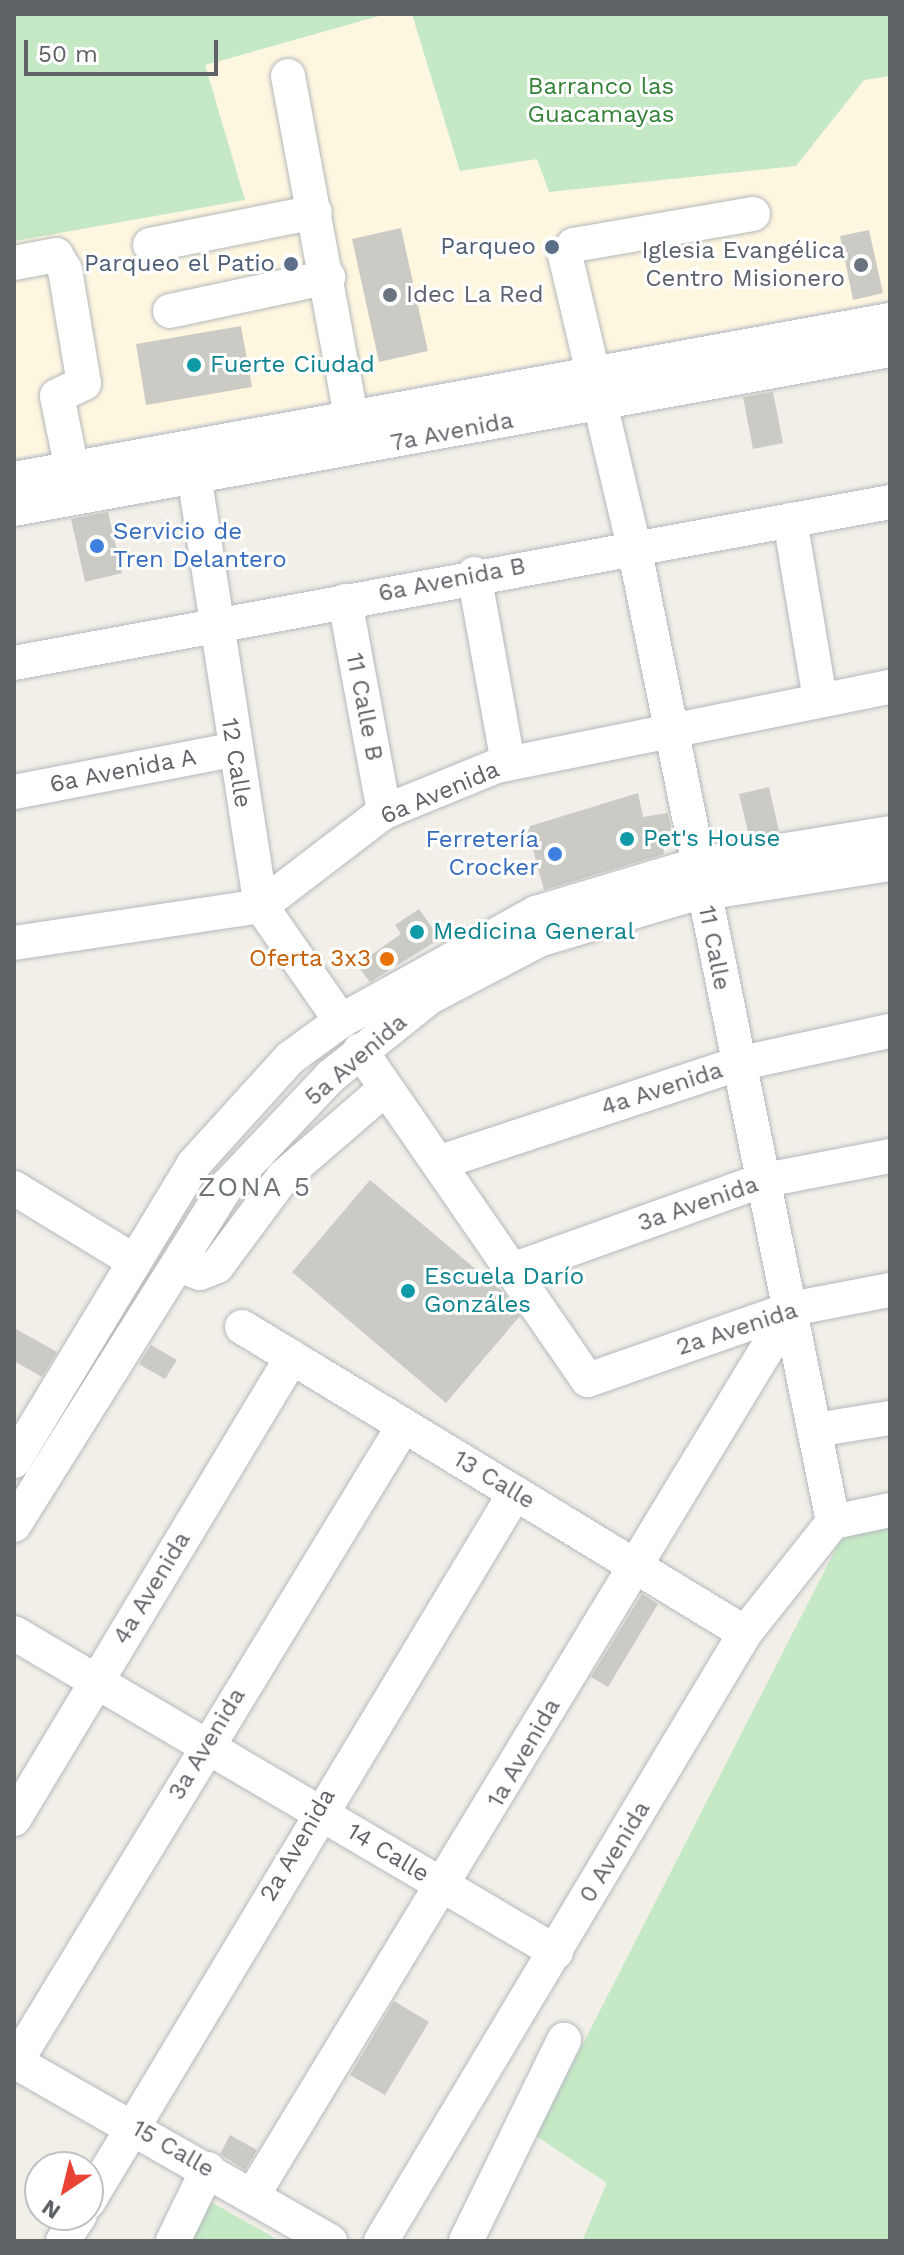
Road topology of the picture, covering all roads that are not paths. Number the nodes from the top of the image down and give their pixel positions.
1 (288, 76) dead end
2 (315, 212) junction
3 (753, 214) dead end
4 (150, 245) dead end
5 (14, 263) edge
6 (328, 277) junction
7 (170, 311) dead end
8 (890, 320) edge
9 (890, 350) edge
10 (595, 389) junction
11 (351, 417) junction
12 (14, 479) edge
13 (195, 481) junction
14 (75, 482) junction
15 (890, 502) edge
16 (14, 509) edge
17 (790, 520) junction
18 (634, 547) junction
19 (474, 574) junction
20 (345, 601) junction
21 (218, 628) junction
22 (14, 663) edge
23 (890, 687) edge
24 (820, 699) junction
25 (670, 726) junction
26 (232, 750) junction
27 (508, 763) junction
28 (14, 792) edge
29 (384, 812) junction
30 (890, 833) edge
31 (890, 864) edge
32 (700, 878) junction
33 (261, 906) junction
34 (14, 943) edge
35 (341, 1021) junction
36 (890, 1031) edge
37 (360, 1050) junction
38 (737, 1064) junction
39 (386, 1088) junction
40 (890, 1156) edge
41 (438, 1163) junction
42 (760, 1181) junction
43 (14, 1188) edge
44 (134, 1261) junction
45 (178, 1265) junction
46 (512, 1270) junction
47 (890, 1290) edge
48 (791, 1309) junction
49 (242, 1327) dead end
50 (292, 1357) junction
51 (890, 1418) edge
52 (404, 1425) junction
53 (815, 1430) junction
54 (14, 1461) edge
55 (515, 1493) junction
56 (890, 1510) edge
57 (833, 1522) junction
58 (14, 1525) edge
59 (633, 1565) junction
60 (14, 1633) edge
61 (745, 1633) junction
62 (96, 1681) junction
63 (205, 1745) junction
64 (317, 1811) junction
65 (14, 1819) edge
66 (446, 1887) junction
67 (556, 1952) junction
68 (564, 2040) dead end
69 (15, 2063) edge
70 (135, 2127) junction
71 (208, 2169) junction
72 (104, 2176) edge
73 (253, 2195) junction
74 (173, 2241) edge
75 (330, 2241) edge
76 (381, 2241) edge
77 (466, 2241) edge

1 - 2 street
2 - 4 street
2 - 6 street
3 - 10 street, 11 Calle
5 - 14 street
6 - 7 street
6 - 11 street
8 - 10 street, 7a Avenida
9 - 10 street, 7a Avenida
10 - 11 street, 7a Avenida
10 - 13 street, 7a Avenida
10 - 18 street, 11 Calle
11 - 14 street, 7a Avenida
12 - 14 street, 7a Avenida
13 - 14 street, 7a Avenida
13 - 21 street, 12 Calle
14 - 16 street, 7a Avenida
15 - 17 street, 6a Avenida B
17 - 18 street, 6a Avenida B
17 - 24 street
18 - 19 street, 6a Avenida B
18 - 25 street, 11 Calle
19 - 20 street, 6a Avenida B
19 - 27 street
20 - 21 street, 6a Avenida B
20 - 29 street, 11 Calle B
21 - 22 street, 6a Avenida B
21 - 26 street, 12 Calle
23 - 24 street, 6a Avenida
24 - 25 street, 6a Avenida
25 - 27 street, 6a Avenida
25 - 32 street, 11 Calle
26 - 28 street, 6a Avenida A
26 - 33 street, 12 Calle
27 - 29 street, 6a Avenida
29 - 33 street, 6a Avenida
30 - 32 street, 5a Avenida
31 - 32 street, 5a Avenida
32 - 35 street, 5a Avenida
32 - 37 street, 5a Avenida
32 - 38 street, 11 Calle
33 - 34 street, 6a Avenida
33 - 35 street, 12 Calle
35 - 44 street, 5a Avenida
36 - 38 street, 4a Avenida
37 - 39 street
37 - 45 street, 5a Avenida
38 - 41 street, 4a Avenida
38 - 42 street, 11 Calle
39 - 41 street
39 - 45 street
40 - 42 street, 3a Avenida
41 - 46 street
42 - 46 street, 3a Avenida
42 - 48 street, 11 Calle
43 - 44 street
44 - 54 street, 5a Avenida
45 - 58 street, 5a Avenida
46 - 48 street, 2a Avenida
47 - 48 street, 2a Avenida
48 - 53 street, 11 Calle
48 - 59 street, 1a Avenida
49 - 50 street, 13 Calle
50 - 52 street, 13 Calle
50 - 62 street, 4a Avenida
51 - 53 street
52 - 55 street, 13 Calle
52 - 63 street, 3a Avenida
53 - 57 street, 11 Calle
55 - 59 street, 13 Calle
55 - 64 street, 2a Avenida
56 - 57 street
57 - 61 street, 0 Avenida
59 - 61 street, 13 Calle
59 - 66 street, 1a Avenida
60 - 62 street, 14 Calle
61 - 67 street, 0 Avenida
62 - 63 street, 14 Calle
62 - 65 street, 4a Avenida
63 - 64 street, 14 Calle
63 - 69 street, 3a Avenida
64 - 66 street, 14 Calle
64 - 70 street, 2a Avenida
66 - 67 street, 14 Calle
66 - 73 street, 1a Avenida
67 - 76 street, 0 Avenida
68 - 77 street
69 - 70 street, 15 Calle
70 - 71 street, 15 Calle
70 - 72 street, 2a Avenida
71 - 73 street, 15 Calle
71 - 74 street
73 - 75 street, 15 Calle

